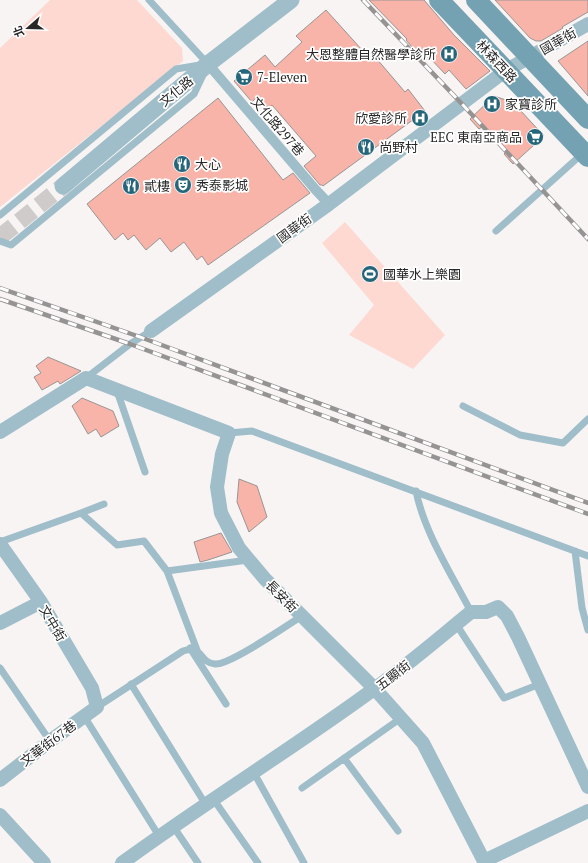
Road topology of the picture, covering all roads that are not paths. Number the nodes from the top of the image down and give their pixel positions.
1 (149, 0) edge
2 (291, 0) edge
3 (439, 0) edge
4 (476, 0) edge
5 (588, 24) edge
6 (530, 58) junction
7 (208, 64) junction
8 (505, 71) junction
9 (588, 119) edge
10 (586, 155) edge
11 (63, 186) tunnel mouth
12 (329, 204) junction
13 (0, 215) edge
14 (496, 231) dead end
15 (0, 241) edge
16 (152, 331) joint
17 (86, 378) junction
18 (117, 391) junction
19 (463, 406) dead end
20 (588, 419) edge
21 (0, 432) edge
22 (229, 433) junction
23 (145, 472) dead end
24 (416, 491) junction
25 (104, 504) dead end
26 (81, 513) junction
27 (0, 543) edge
28 (575, 551) junction
29 (588, 556) edge
30 (249, 560) junction
31 (167, 571) junction
32 (41, 602) junction
33 (471, 612) junction
34 (302, 616) junction
35 (0, 623) edge
36 (456, 624) junction
37 (588, 630) edge
38 (194, 649) junction
39 (0, 668) edge
40 (131, 684) junction
41 (540, 684) junction
42 (375, 689) junction
43 (226, 704) dead end
44 (97, 707) junction
45 (84, 716) junction
46 (401, 718) junction
47 (50, 741) junction
48 (344, 758) junction
49 (254, 773) junction
50 (0, 780) edge
51 (588, 787) edge
52 (302, 788) dead end
53 (210, 802) junction
54 (588, 811) edge
55 (0, 815) edge
56 (173, 826) junction
57 (398, 831) dead end
58 (159, 836) junction
59 (484, 862) edge
60 (44, 863) edge
61 (122, 863) edge
62 (198, 863) edge
63 (258, 863) edge
64 (304, 863) edge

1 - 7 lane
2 - 7 street, 文化路
3 - 8 main road, 林森西路
4 - 6 main road, 林森西路
5 - 6 street, 國華街
6 - 8 street, 國華街
6 - 9 main road, 林森西路
7 - 11 street, 文化路
7 - 12 street, 文化路297巷
7 - 13 lane
7 - 15 lane
8 - 10 main road, 林森西路
8 - 12 street, 國華街
10 - 14 lane
12 - 16 street, 國華街
16 - 17 lane, 國華街
17 - 18 street
17 - 21 street, 國華街
18 - 22 street
18 - 23 lane
19 - 20 lane
22 - 24 lane
22 - 30 street, 長安街
24 - 28 lane
24 - 33 lane
25 - 26 lane
26 - 27 lane
26 - 31 lane
27 - 32 street, 文中街
28 - 29 lane
28 - 37 lane
30 - 31 lane
30 - 34 street, 長安街
31 - 38 lane
32 - 35 street
32 - 44 street, 文中街
33 - 36 street, 五顯街
33 - 41 street
34 - 38 lane
34 - 42 street, 長安街
36 - 41 lane
36 - 42 street, 五顯街
38 - 40 lane
38 - 43 lane
39 - 47 lane
40 - 44 lane
40 - 53 lane
41 - 51 street
42 - 46 street, 長安街
42 - 49 street, 五顯街
44 - 45 street, 文華街67巷
45 - 47 street, 文華街67巷
45 - 58 lane
46 - 48 lane
46 - 59 street, 長安街
47 - 50 street, 文華街67巷
48 - 52 lane
48 - 57 lane
49 - 53 street, 五顯街
49 - 64 lane
53 - 56 street, 五顯街
53 - 63 lane
54 - 59 street
55 - 60 street
56 - 58 street, 五顯街
56 - 62 lane
58 - 61 street, 五顯街

